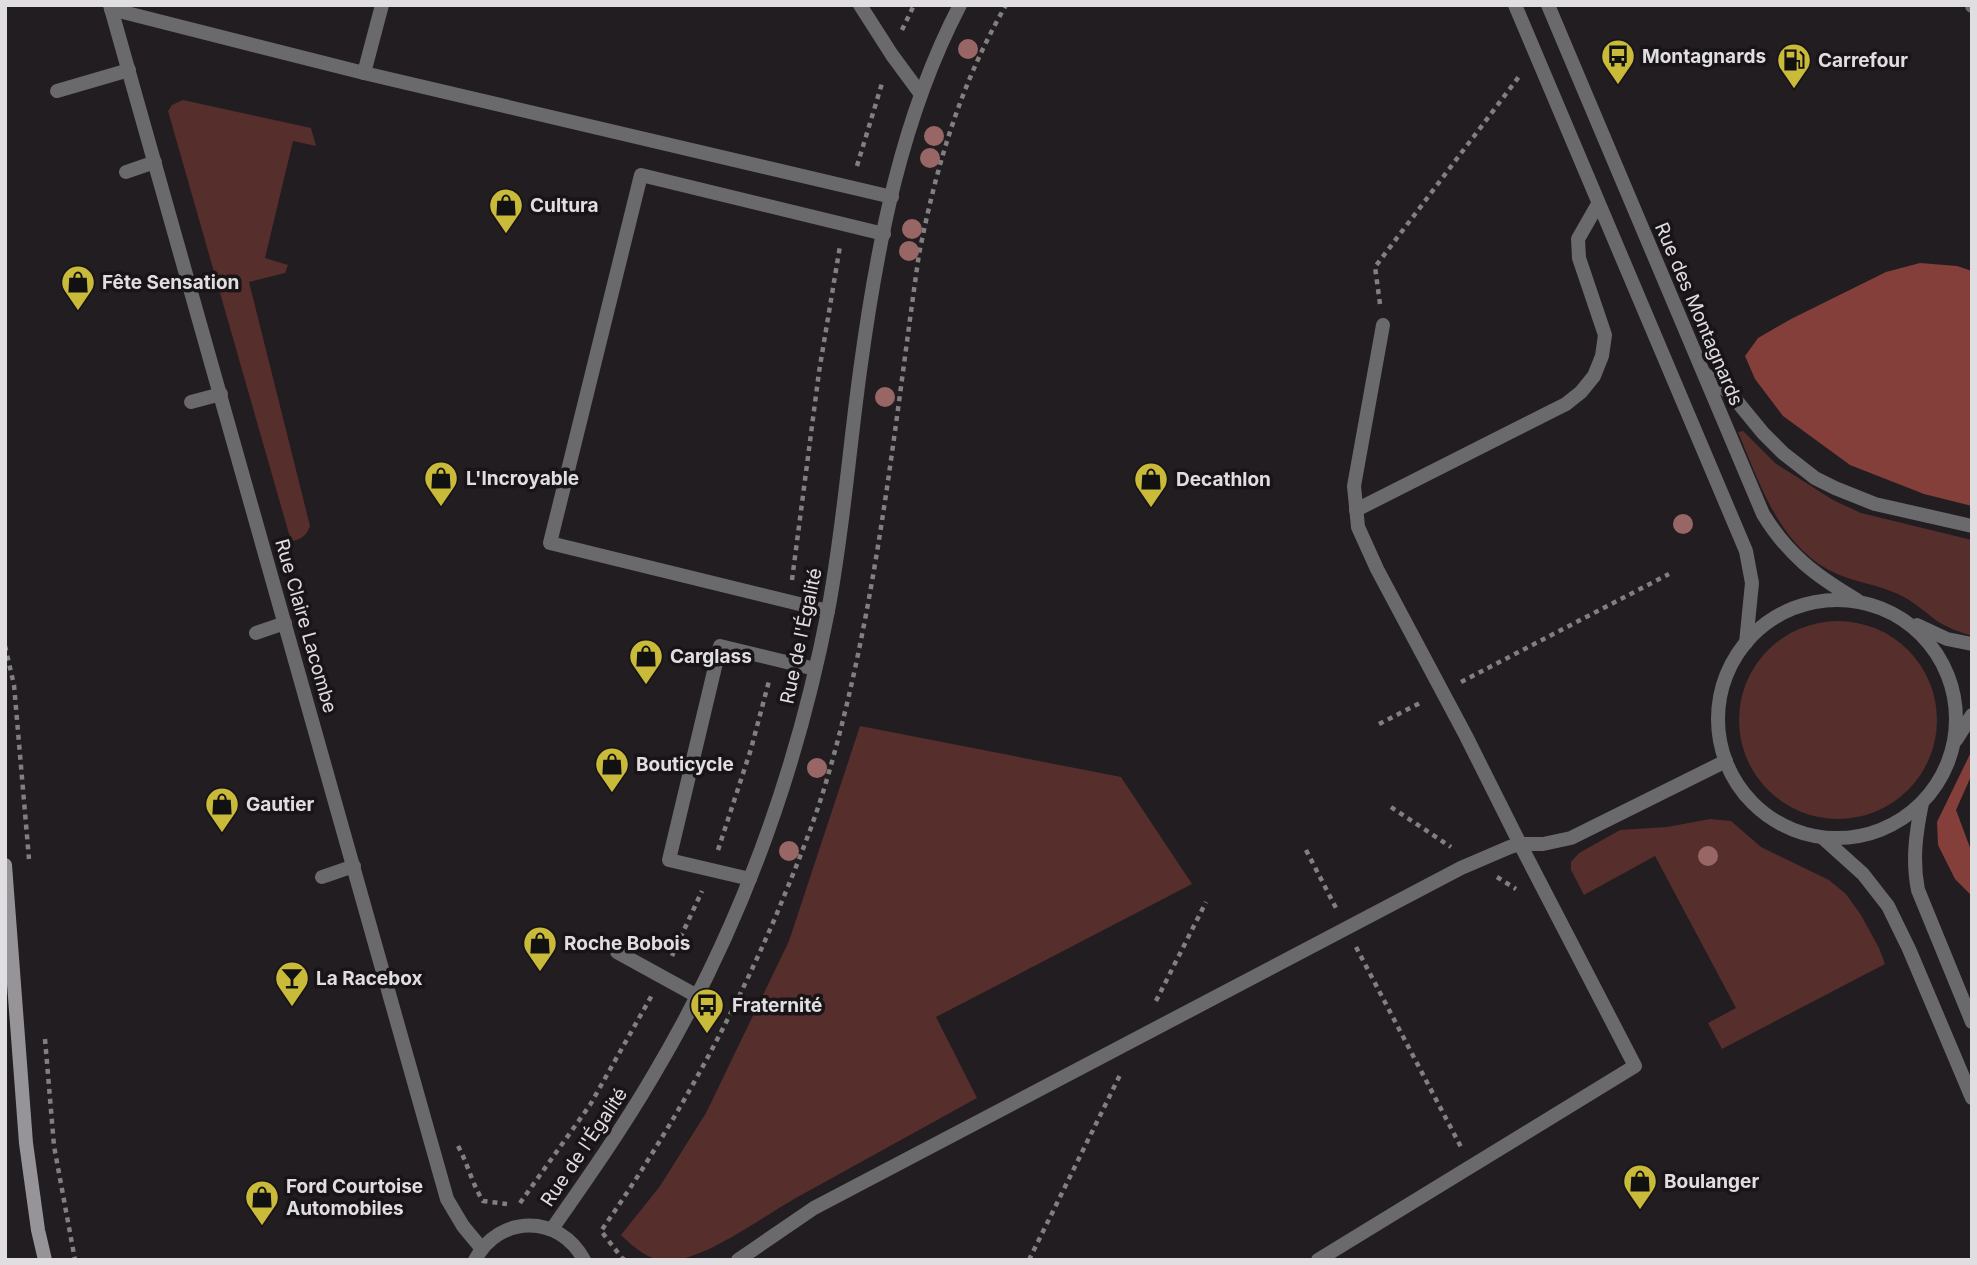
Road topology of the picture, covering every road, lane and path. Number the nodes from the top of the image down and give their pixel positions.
1 (383, 5) edge
2 (860, 5) edge
3 (960, 5) edge
4 (1515, 5) edge
5 (1549, 5) edge
6 (111, 7) edge
7 (1516, 63) dead end
8 (129, 70) junction
9 (364, 73) junction
10 (57, 91) dead end
11 (920, 93) junction
12 (155, 162) junction
13 (126, 172) dead end
14 (892, 197) junction
15 (1598, 204) junction
16 (884, 234) junction
17 (1382, 325) joint
18 (1703, 373) junction
19 (220, 394) junction
20 (191, 402) dead end
21 (1356, 510) junction
22 (1972, 526) edge
23 (1669, 574) dead end
24 (1861, 603) junction
25 (828, 611) junction
26 (1897, 616) junction
27 (285, 623) junction
28 (257, 633) dead end
29 (1746, 643) junction
30 (1972, 645) edge
31 (815, 669) junction
32 (1442, 692) junction
33 (1972, 715) edge
34 (1379, 724) dead end
35 (1954, 744) junction
36 (1726, 761) junction
37 (1922, 803) junction
38 (1823, 838) junction
39 (1520, 844) junction
40 (1306, 850) dead end
41 (5, 865) edge
42 (354, 866) junction
43 (322, 877) dead end
44 (750, 879) junction
45 (1206, 902) dead end
46 (1347, 928) junction
47 (617, 952) dead end
48 (697, 996) junction
49 (1972, 1022) edge
50 (1139, 1038) junction
51 (1972, 1098) edge
52 (1471, 1166) junction
53 (552, 1229) junction
54 (479, 1254) edge
55 (45, 1260) edge
56 (584, 1260) edge
57 (737, 1260) edge
58 (1029, 1260) edge
59 (1318, 1260) edge

1 - 9 street
2 - 11 street
3 - 11 street, Rue de l'Égalité
4 - 15 street
5 - 18 street, Rue des Montagnards
6 - 8 street, Rue Claire Lacombe
6 - 9 street
7 - 17 path
8 - 10 street
8 - 12 street, Rue Claire Lacombe
9 - 14 street
11 - 14 street, Rue de l'Égalité
12 - 13 street
12 - 19 street, Rue Claire Lacombe
14 - 16 street, Rue de l'Égalité
15 - 21 street
15 - 29 street
16 - 25 street, Rue de l'Égalité
16 - 25 street
17 - 21 street
18 - 22 street
18 - 24 street, Rue des Montagnards
19 - 20 street
19 - 27 street, Rue Claire Lacombe
21 - 32 street
23 - 32 path
24 - 26 street
24 - 29 street
25 - 31 street, Rue de l'Égalité
26 - 30 street
26 - 35 street
27 - 28 street
27 - 42 street, Rue Claire Lacombe
29 - 36 street
31 - 44 street, Rue de l'Égalité
31 - 44 street
32 - 34 path
32 - 39 street
33 - 35 street
35 - 37 street
36 - 38 street
36 - 39 street
37 - 38 street
37 - 49 street
38 - 51 street
39 - 46 street
39 - 52 street
40 - 46 path
41 - 55 street
42 - 43 street
42 - 54 street, Rue Claire Lacombe
44 - 48 street, Rue de l'Égalité
45 - 50 path
46 - 50 street
46 - 52 path
47 - 48 street
48 - 53 street, Rue de l'Égalité
50 - 57 street
50 - 58 path
52 - 59 street
53 - 54 street
53 - 56 street

